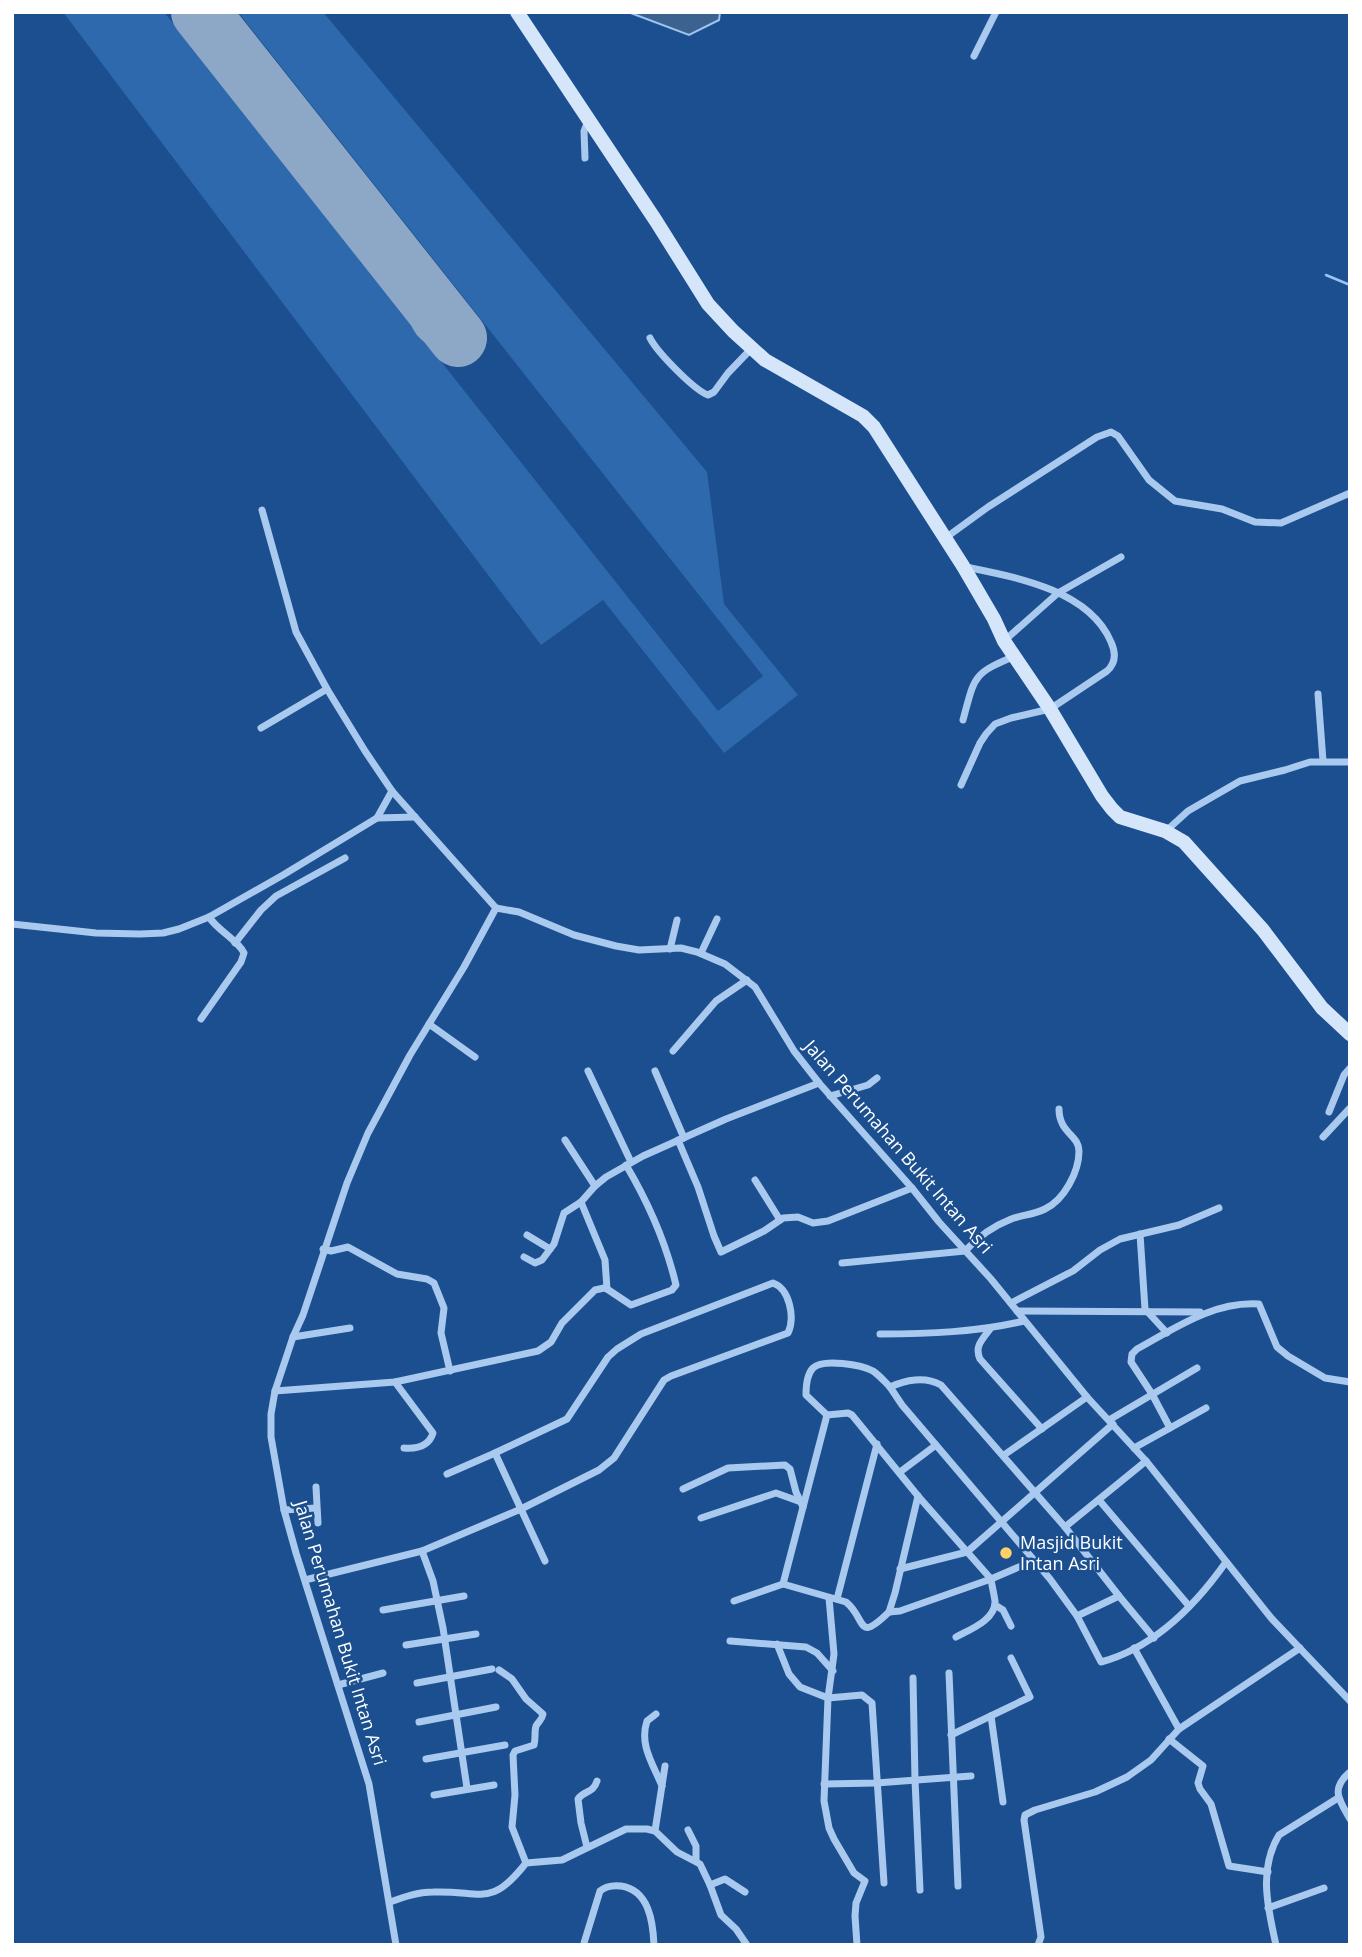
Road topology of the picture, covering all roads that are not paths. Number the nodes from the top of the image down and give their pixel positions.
1 (517, 12) edge
2 (996, 12) edge
3 (974, 56) dead end
4 (588, 120) junction
5 (585, 158) dead end
6 (650, 338) dead end
7 (751, 348) junction
8 (1350, 493) edge
9 (262, 510) dead end
10 (944, 539) junction
11 (1121, 557) dead end
12 (963, 566) junction
13 (1058, 593) junction
14 (1004, 641) junction
15 (1016, 656) junction
16 (327, 690) junction
17 (1318, 694) dead end
18 (1050, 709) junction
19 (962, 720) dead end
20 (261, 728) dead end
21 (1323, 761) junction
22 (1350, 762) edge
23 (961, 785) dead end
24 (392, 790) junction
25 (415, 817) junction
26 (377, 818) junction
27 (1165, 831) junction
28 (345, 858) dead end
29 (283, 875) junction
30 (291, 887) junction
31 (496, 908) junction
32 (209, 917) junction
33 (717, 919) dead end
34 (677, 920) dead end
35 (13, 923) edge
36 (235, 943) junction
37 (670, 949) junction
38 (701, 953) junction
39 (747, 980) junction
40 (201, 1019) dead end
41 (429, 1024) junction
42 (1350, 1034) edge
43 (673, 1051) dead end
44 (475, 1057) dead end
45 (1350, 1068) edge
46 (588, 1071) dead end
47 (655, 1071) dead end
48 (877, 1078) dead end
49 (819, 1083) junction
50 (830, 1096) junction
51 (1350, 1108) edge
52 (1059, 1109) dead end
53 (1329, 1112) dead end
54 (1323, 1137) dead end
55 (681, 1139) junction
56 (565, 1140) dead end
57 (628, 1163) junction
58 (755, 1180) dead end
59 (595, 1186) junction
60 (912, 1188) junction
61 (581, 1202) junction
62 (1219, 1208) dead end
63 (780, 1220) junction
64 (1140, 1234) junction
65 (527, 1235) dead end
66 (323, 1249) junction
67 (550, 1249) junction
68 (965, 1251) junction
69 (524, 1257) dead end
70 (842, 1263) dead end
71 (607, 1289) junction
72 (1011, 1303) junction
73 (1017, 1311) junction
74 (1208, 1312) junction
75 (1148, 1313) junction
76 (1024, 1321) junction
77 (351, 1328) dead end
78 (990, 1329) junction
79 (1167, 1333) junction
80 (880, 1334) dead end
81 (293, 1337) junction
82 (1198, 1368) dead end
83 (450, 1371) junction
84 (395, 1382) junction
85 (1350, 1382) edge
86 (890, 1387) junction
87 (275, 1391) junction
88 (1152, 1394) junction
89 (1087, 1397) junction
90 (1206, 1408) dead end
91 (827, 1415) junction
92 (1111, 1422) junction
93 (1170, 1427) junction
94 (1042, 1429) junction
95 (877, 1444) junction
96 (936, 1445) junction
97 (404, 1448) dead end
98 (1134, 1448) junction
99 (495, 1453) junction
100 (1004, 1455) junction
101 (1146, 1461) junction
102 (900, 1472) junction
103 (447, 1474) dead end
104 (316, 1487) dead end
105 (682, 1489) dead end
106 (1035, 1492) junction
107 (918, 1496) junction
108 (1099, 1500) junction
109 (802, 1505) junction
110 (316, 1508) junction
111 (521, 1509) junction
112 (284, 1510) junction
113 (702, 1518) dead end
114 (1001, 1522) junction
115 (318, 1523) dead end
116 (1065, 1527) junction
117 (422, 1551) junction
118 (967, 1552) junction
119 (545, 1561) dead end
120 (1033, 1561) junction
121 (1226, 1562) junction
122 (900, 1569) junction
123 (990, 1579) junction
124 (305, 1580) junction
125 (783, 1584) junction
126 (464, 1596) dead end
127 (1119, 1597) junction
128 (833, 1598) junction
129 (438, 1600) junction
130 (734, 1601) dead end
131 (995, 1605) junction
132 (1189, 1606) junction
133 (383, 1610) dead end
134 (889, 1612) junction
135 (1077, 1616) junction
136 (1011, 1626) dead end
137 (476, 1634) dead end
138 (956, 1637) dead end
139 (445, 1639) junction
140 (1154, 1639) junction
141 (730, 1641) dead end
142 (778, 1644) junction
143 (407, 1645) dead end
144 (1134, 1648) junction
145 (1300, 1648) junction
146 (1011, 1658) dead end
147 (833, 1671) junction
148 (383, 1673) dead end
149 (949, 1673) dead end
150 (451, 1676) junction
151 (913, 1678) dead end
152 (417, 1683) dead end
153 (338, 1685) junction
154 (828, 1698) junction
155 (1350, 1701) edge
156 (496, 1707) dead end
157 (656, 1714) dead end
158 (457, 1715) junction
159 (990, 1716) junction
160 (419, 1722) dead end
161 (1178, 1729) junction
162 (951, 1735) junction
163 (1170, 1739) junction
164 (505, 1745) dead end
165 (462, 1751) junction
166 (426, 1759) dead end
167 (665, 1766) dead end
168 (1350, 1772) edge
169 (971, 1776) dead end
170 (953, 1777) junction
171 (915, 1780) junction
172 (597, 1781) dead end
173 (876, 1783) junction
174 (824, 1784) junction
175 (494, 1785) dead end
176 (662, 1786) junction
177 (467, 1788) junction
178 (434, 1795) dead end
179 (1338, 1798) junction
180 (1003, 1802) dead end
181 (1350, 1819) edge
182 (688, 1830) dead end
183 (655, 1831) junction
184 (587, 1847) junction
185 (696, 1861) junction
186 (526, 1863) junction
187 (1268, 1872) junction
188 (884, 1883) dead end
189 (710, 1885) junction
190 (958, 1886) dead end
191 (1324, 1888) dead end
192 (920, 1890) dead end
193 (745, 1892) dead end
194 (390, 1902) junction
195 (1268, 1908) junction
196 (584, 1943) dead end
197 (397, 1945) edge
198 (654, 1945) edge
199 (747, 1945) edge
200 (857, 1945) edge
201 (1038, 1945) edge
202 (1276, 1945) edge

1 - 4 street
2 - 3 street
4 - 5 street
4 - 7 street
6 - 7 street
7 - 10 street
8 - 10 street
9 - 16 street
10 - 12 street
11 - 13 street
12 - 13 street
12 - 14 street
13 - 14 street
13 - 18 street
14 - 15 street
15 - 18 street
15 - 19 street
16 - 20 street
16 - 24 street
17 - 21 street
18 - 23 street
18 - 27 street
21 - 22 street
21 - 27 street
24 - 25 street
24 - 26 street
25 - 26 street
25 - 31 street
26 - 29 street
27 - 42 street
28 - 30 street
29 - 30 street
29 - 32 street
30 - 36 street
31 - 37 street, Jalan Perumahan Bukit Intan Asri
31 - 41 street, Jalan Perumahan Bukit Intan Asri
32 - 35 street
32 - 36 street
33 - 38 street
34 - 37 street
36 - 40 street
37 - 38 street, Jalan Perumahan Bukit Intan Asri
38 - 39 street, Jalan Perumahan Bukit Intan Asri
39 - 43 street
39 - 49 street, Jalan Perumahan Bukit Intan Asri
41 - 44 street
41 - 66 street, Jalan Perumahan Bukit Intan Asri
45 - 53 street
46 - 57 street
47 - 55 street
48 - 50 street
49 - 50 street, Jalan Perumahan Bukit Intan Asri
49 - 55 street
50 - 60 street, Jalan Perumahan Bukit Intan Asri
51 - 54 street
52 - 68 street
55 - 57 street
55 - 63 street
56 - 59 street
57 - 59 street
57 - 71 street
58 - 63 street
59 - 61 street
60 - 63 street
60 - 68 street, Jalan Perumahan Bukit Intan Asri
61 - 67 street
61 - 71 street
62 - 64 street
64 - 72 street
64 - 75 street
65 - 67 street
66 - 81 street, Jalan Perumahan Bukit Intan Asri
66 - 83 street
67 - 69 street
68 - 70 street
68 - 72 street, Jalan Perumahan Bukit Intan Asri
71 - 83 street
72 - 73 street, Jalan Perumahan Bukit Intan Asri
73 - 75 street
73 - 76 street, Jalan Perumahan Bukit Intan Asri
74 - 75 street
74 - 79 street
74 - 85 street
75 - 79 street
76 - 78 street
76 - 89 street, Jalan Perumahan Bukit Intan Asri
77 - 81 street
78 - 80 street
78 - 94 street
79 - 88 street
81 - 87 street, Jalan Perumahan Bukit Intan Asri
82 - 88 street
83 - 84 street
84 - 87 street
84 - 97 street
86 - 91 street
86 - 96 street
86 - 100 street
87 - 112 street, Jalan Perumahan Bukit Intan Asri
88 - 92 street
88 - 93 street
89 - 92 street, Jalan Perumahan Bukit Intan Asri
89 - 94 street
90 - 93 street
91 - 95 street
91 - 109 street
92 - 98 street, Jalan Perumahan Bukit Intan Asri
92 - 106 street
93 - 98 street
94 - 100 street
95 - 102 street
95 - 128 street
96 - 102 street
96 - 114 street
98 - 101 street, Jalan Perumahan Bukit Intan Asri
99 - 103 street
99 - 111 street
99 - 111 street
100 - 106 street
101 - 108 street
101 - 121 street, Jalan Perumahan Bukit Intan Asri
102 - 107 street
104 - 110 street
105 - 109 street
106 - 114 street
106 - 116 street
107 - 118 street
107 - 122 street
108 - 116 street
108 - 132 street
109 - 113 street
109 - 125 street
110 - 112 street
110 - 115 street
111 - 117 street
111 - 119 street
112 - 124 street, Jalan Perumahan Bukit Intan Asri
114 - 118 street
114 - 120 street
116 - 127 street
117 - 124 street
117 - 129 street
118 - 122 street
118 - 123 street
120 - 123 street
120 - 135 street
121 - 132 street
121 - 145 street, Jalan Perumahan Bukit Intan Asri
122 - 134 street
123 - 131 street
123 - 134 street
124 - 153 street, Jalan Perumahan Bukit Intan Asri
125 - 128 street
125 - 130 street
126 - 129 street
127 - 135 street
127 - 140 street
128 - 134 street
128 - 147 street
129 - 133 street
129 - 139 street
131 - 136 street
131 - 138 street
132 - 140 street
135 - 144 street
137 - 139 street
139 - 143 street
139 - 150 street
140 - 144 street
141 - 142 street
142 - 147 street
142 - 154 street
144 - 161 street
145 - 155 street, Jalan Perumahan Bukit Intan Asri
145 - 161 street
146 - 159 street
147 - 154 street
148 - 153 street
149 - 162 street
150 - 152 street
150 - 158 street
150 - 186 street
151 - 171 street
153 - 194 street, Jalan Perumahan Bukit Intan Asri
154 - 173 street
154 - 174 street
156 - 158 street
157 - 176 street
158 - 160 street
158 - 165 street
159 - 162 street
159 - 180 street
161 - 163 street
162 - 170 street
163 - 187 street
163 - 201 street
164 - 165 street
165 - 166 street
165 - 177 street
167 - 176 street
168 - 179 street
169 - 170 street
170 - 171 street
170 - 190 street
171 - 173 street
171 - 192 street
172 - 184 street
173 - 174 street
173 - 188 street
174 - 200 street
175 - 177 street
176 - 183 street
177 - 178 street
179 - 181 street
179 - 187 street
182 - 185 street
183 - 184 street
183 - 185 street
184 - 186 street
185 - 189 street
186 - 194 street
187 - 195 street
189 - 193 street
189 - 199 street
191 - 195 street
194 - 197 street, Jalan Perumahan Bukit Intan Asri
195 - 202 street
196 - 198 street

